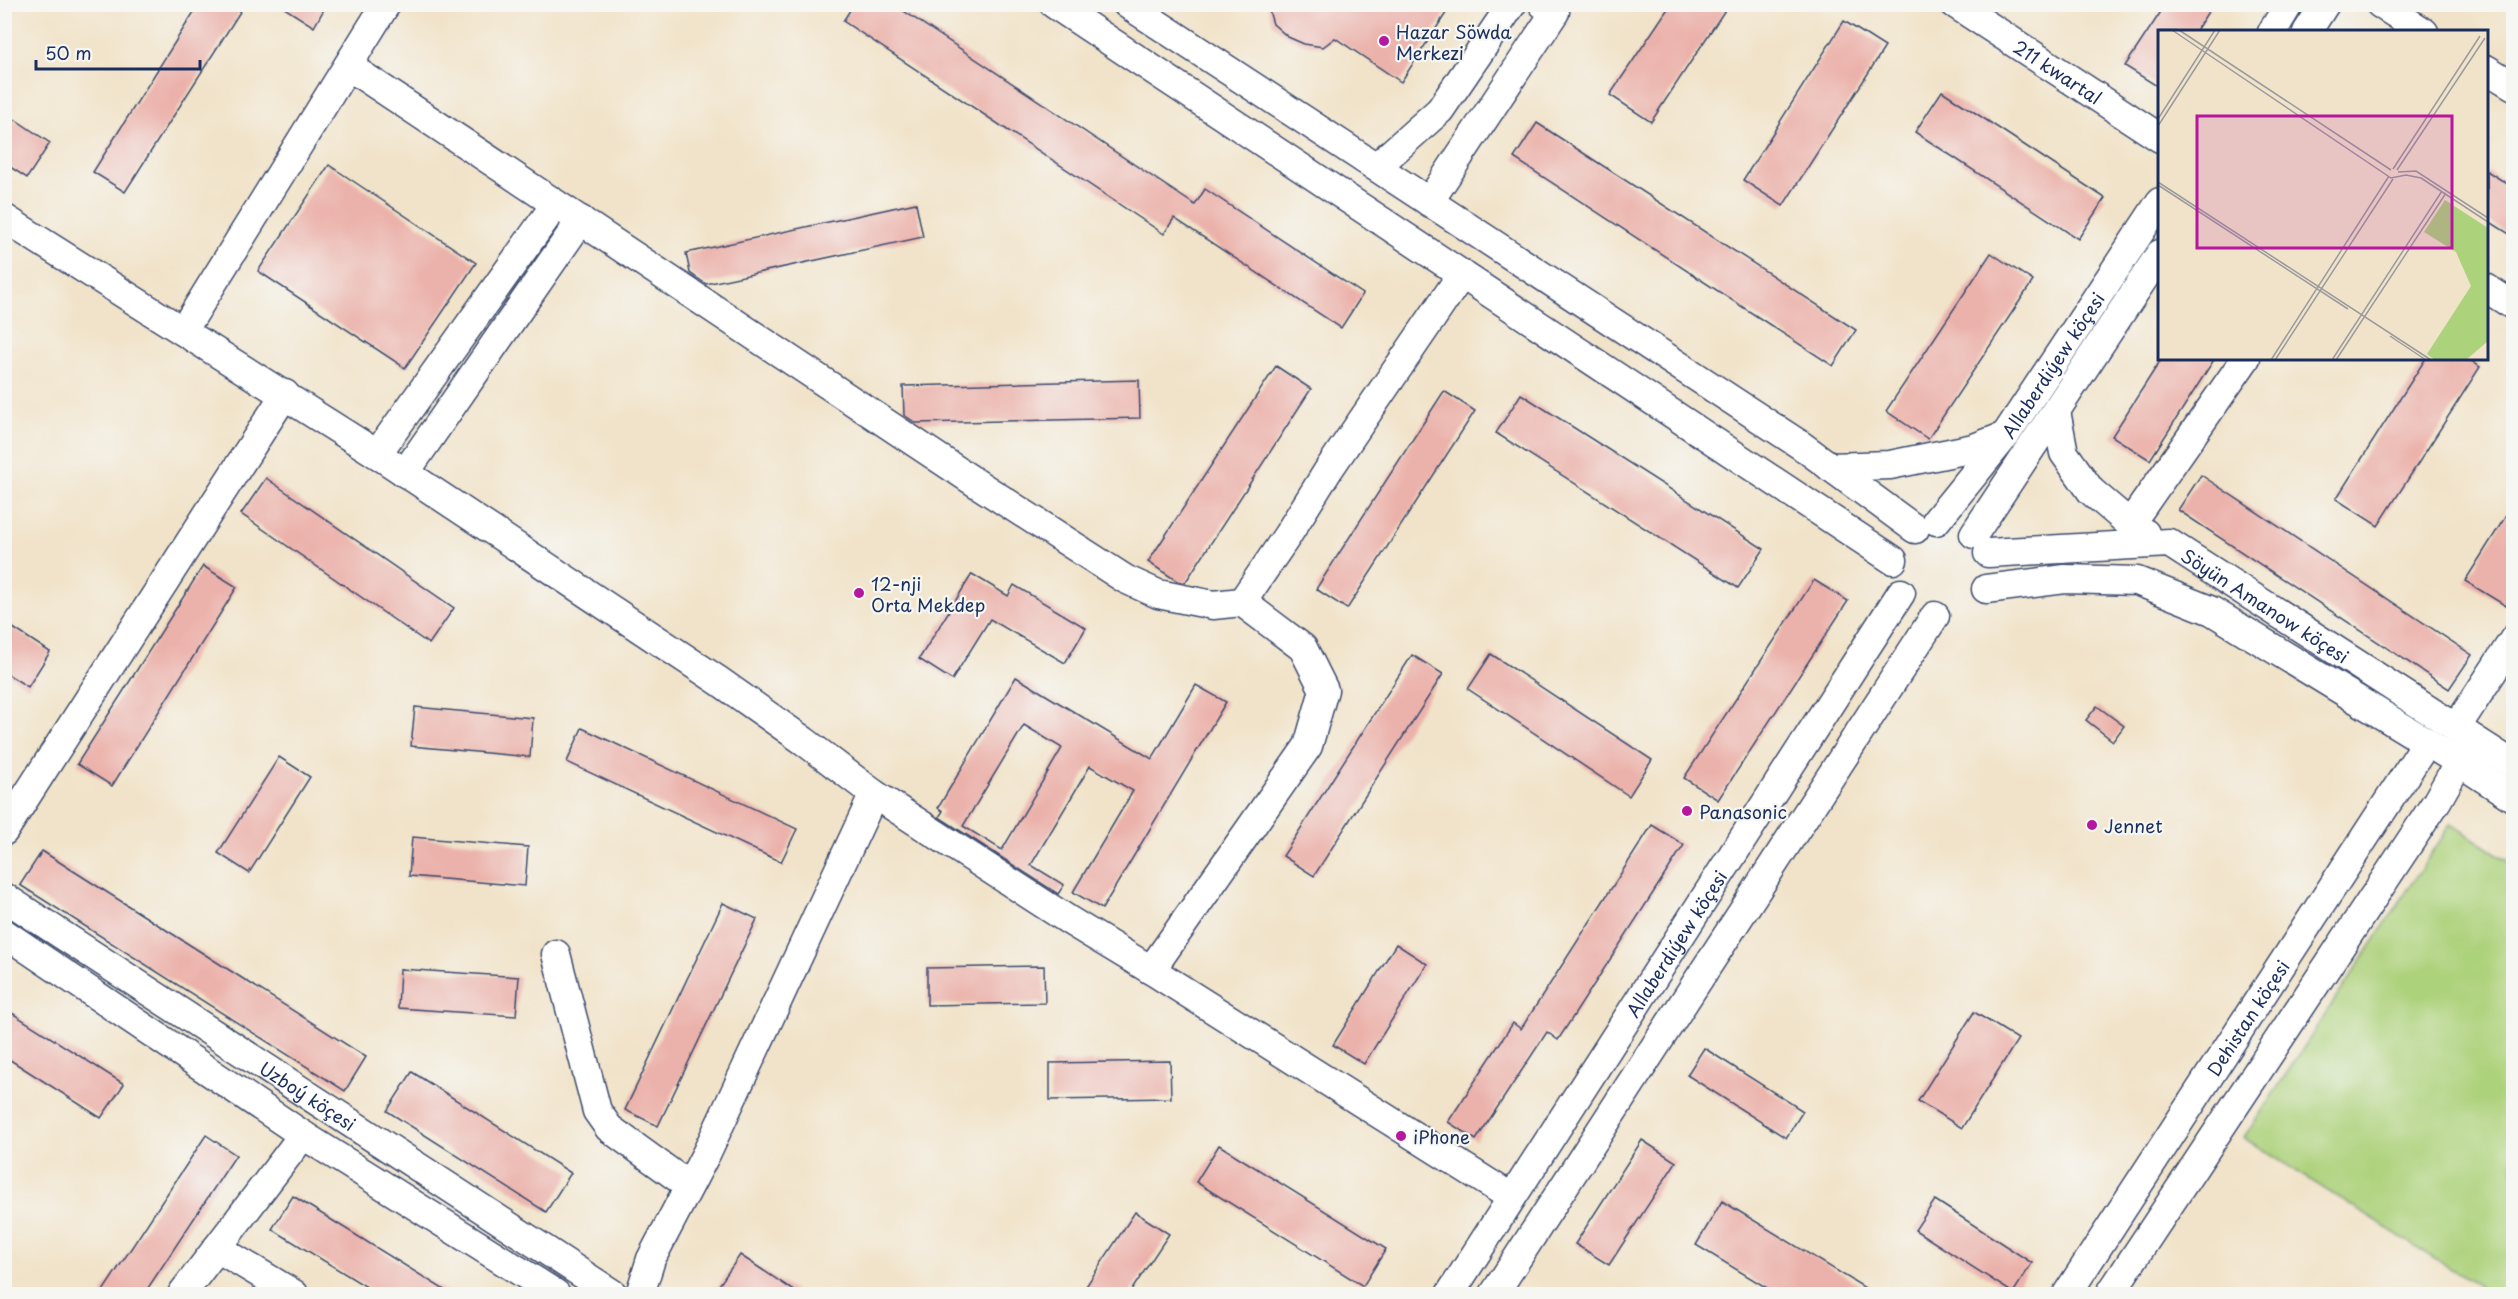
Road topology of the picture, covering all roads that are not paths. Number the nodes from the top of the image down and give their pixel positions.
1 (386, 4) edge
2 (1053, 4) edge
3 (1127, 4) edge
4 (1512, 4) edge
5 (1543, 4) edge
6 (1955, 4) edge
7 (2289, 4) edge
8 (2325, 4) edge
9 (2380, 4) edge
10 (2273, 30) edge
11 (2308, 30) edge
12 (2421, 30) edge
13 (348, 66) junction
14 (2488, 70) edge
15 (2514, 86) edge
16 (2158, 137) edge
17 (1376, 167) junction
18 (1430, 202) junction
19 (555, 205) junction
20 (2158, 205) edge
21 (4, 218) edge
22 (580, 220) junction
23 (2158, 257) edge
24 (1462, 274) junction
25 (2488, 289) edge
26 (2514, 306) edge
27 (183, 331) junction
28 (2245, 360) edge
29 (285, 394) junction
30 (2056, 411) junction
31 (2005, 436) junction
32 (377, 454) junction
33 (1830, 467) junction
34 (405, 473) junction
35 (2130, 524) junction
36 (1926, 525) junction
37 (2169, 543) junction
38 (1981, 544) junction
39 (1893, 560) junction
40 (1901, 593) junction
41 (1242, 602) junction
42 (1975, 603) junction
43 (1935, 616) junction
44 (2514, 639) edge
45 (2456, 728) junction
46 (2427, 742) junction
47 (2459, 762) junction
48 (2514, 765) edge
49 (874, 794) junction
50 (2514, 798) edge
51 (4, 831) edge
52 (4, 897) edge
53 (4, 933) edge
54 (556, 954) dead end
55 (1151, 970) junction
56 (303, 1135) junction
57 (689, 1186) junction
58 (1511, 1197) junction
59 (218, 1248) junction
60 (182, 1294) edge
61 (294, 1294) edge
62 (556, 1294) edge
63 (613, 1294) edge
64 (640, 1294) edge
65 (1450, 1294) edge
66 (1494, 1294) edge
67 (2067, 1294) edge
68 (2110, 1294) edge

1 - 13 street
2 - 24 street
3 - 17 street
4 - 17 street
5 - 18 street
6 - 16 street, 211 kwartal
7 - 10 street
8 - 11 street
9 - 12 street
13 - 19 street
13 - 27 street
14 - 15 street
17 - 18 street
18 - 33 street
19 - 22 street
19 - 32 street
20 - 31 street, Allaberdiýew köçesi
21 - 27 street
22 - 34 street
22 - 41 street
23 - 30 street, Allaberdiýew köçesi
24 - 39 street
24 - 41 street
25 - 26 street
27 - 29 street
28 - 35 street
29 - 32 street
29 - 51 street
30 - 35 street
30 - 38 street, Allaberdiýew köçesi
31 - 33 street
31 - 36 street, Allaberdiýew köçesi
32 - 34 street
33 - 36 street
34 - 49 street
35 - 37 street
36 - 38 street
36 - 39 street
37 - 38 street, Söyün Amanow köçesi
37 - 45 street, Söyün Amanow köçesi
38 - 42 street
39 - 40 street
40 - 43 street
40 - 58 street, Allaberdiýew köçesi
41 - 55 street
42 - 43 street
42 - 46 street, Söyün Amanow köçesi
43 - 66 street
44 - 45 street
45 - 48 street, Söyün Amanow köçesi
46 - 47 street, Söyün Amanow köçesi
46 - 67 street, Dehistan köçesi
47 - 50 street, Söyün Amanow köçesi
47 - 68 street
49 - 55 street
49 - 57 street
52 - 63 street, Uzboý köçesi
53 - 56 street, Uzboý köçesi
54 - 57 street
55 - 58 street
56 - 59 street
56 - 62 street, Uzboý köçesi
57 - 64 street
58 - 65 street, Allaberdiýew köçesi
59 - 60 street
59 - 61 street

